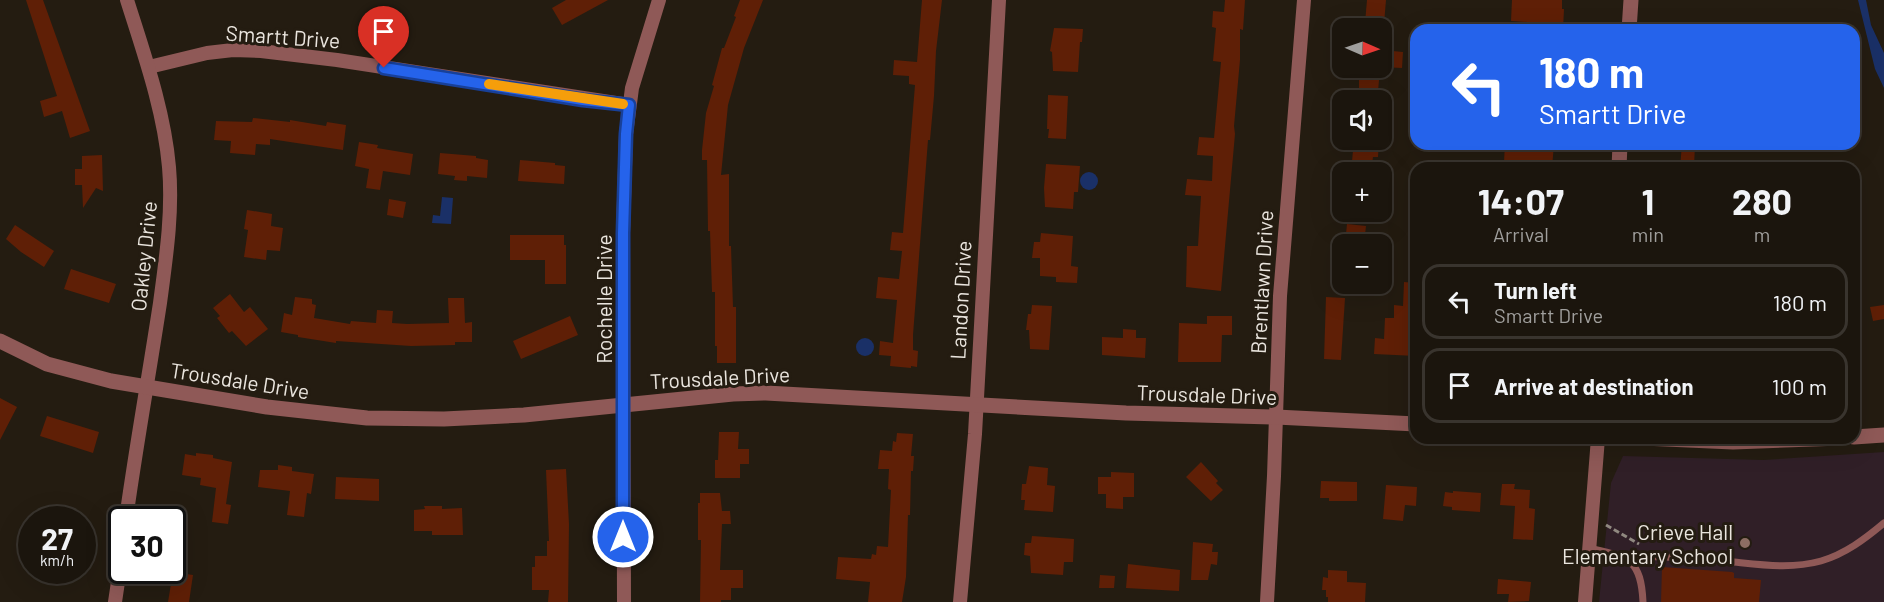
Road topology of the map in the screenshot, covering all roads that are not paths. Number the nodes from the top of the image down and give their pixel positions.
1 (127, 0) edge
2 (659, 0) edge
3 (999, 0) edge
4 (1304, 0) edge
5 (1631, 0) edge
6 (1629, 24) edge
7 (149, 67) junction
8 (629, 105) junction
9 (0, 341) edge
10 (146, 387) junction
11 (624, 404) junction
12 (976, 405) junction
13 (1276, 417) junction
14 (1410, 424) edge
15 (1884, 435) edge
16 (1860, 437) edge
17 (1598, 444) edge
18 (128, 506) edge
19 (1884, 523) edge
20 (1589, 548) junction
21 (1623, 557) junction
22 (118, 584) edge
23 (115, 602) edge
24 (624, 602) edge
25 (960, 602) edge
26 (1267, 602) edge
27 (1585, 602) edge
28 (1643, 602) edge

1 - 7 street, Oakley Drive
2 - 8 street, Rochelle Drive
3 - 12 street, Landon Drive
4 - 13 street, Brentlawn Drive
5 - 6 street
7 - 8 street, Smartt Drive
7 - 10 street, Oakley Drive
8 - 11 street, Rochelle Drive
9 - 10 street, Trousdale Drive
10 - 11 street, Trousdale Drive
10 - 18 street, Oakley Drive
11 - 12 street, Trousdale Drive
11 - 24 street, Rochelle Drive
12 - 13 street, Trousdale Drive
12 - 25 street, Landon Drive
13 - 14 street, Trousdale Drive
13 - 26 street, Brentlawn Drive
15 - 16 street
17 - 20 street
19 - 21 lane
20 - 21 lane
20 - 27 street
21 - 28 lane
22 - 23 street

